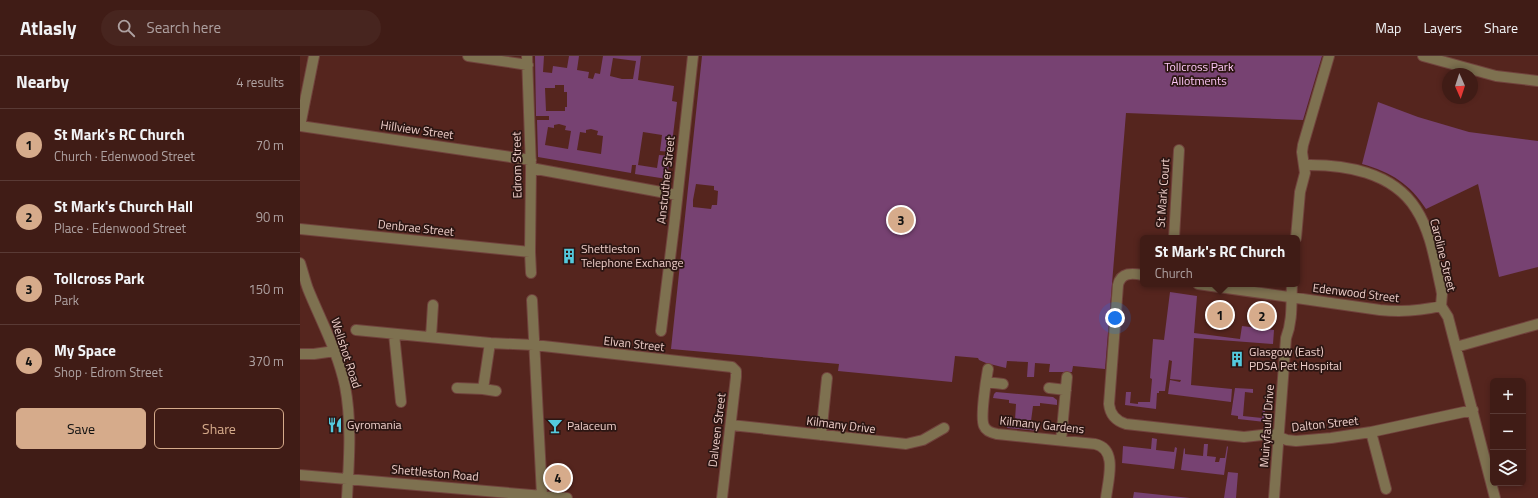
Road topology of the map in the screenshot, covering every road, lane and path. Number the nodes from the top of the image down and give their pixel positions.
1 (314, 56) edge
2 (468, 56) edge
3 (693, 56) edge
4 (1329, 56) edge
5 (1423, 56) edge
6 (527, 61) edge
7 (1538, 81) edge
8 (304, 88) edge
9 (300, 126) edge
10 (1179, 150) dead end
11 (531, 164) junction
12 (1304, 165) junction
13 (677, 195) junction
14 (300, 229) edge
15 (1174, 235) edge
16 (1296, 235) edge
17 (530, 252) junction
18 (300, 263) edge
19 (531, 273) dead end
20 (1140, 275) edge
21 (1218, 287) edge
22 (1292, 287) edge
23 (1291, 298) junction
24 (532, 300) dead end
25 (433, 305) dead end
26 (1441, 306) junction
27 (1538, 324) edge
28 (356, 330) dead end
29 (660, 331) dead end
30 (394, 334) junction
31 (431, 337) junction
32 (490, 343) junction
33 (534, 345) junction
34 (1456, 347) junction
35 (335, 351) junction
36 (300, 354) edge
37 (732, 367) joint
38 (988, 369) dead end
39 (1067, 377) dead end
40 (827, 378) dead end
41 (986, 382) junction
42 (1003, 384) dead end
43 (456, 388) dead end
44 (483, 388) junction
45 (1049, 388) dead end
46 (496, 390) dead end
47 (1066, 390) junction
48 (401, 402) dead end
49 (1473, 410) junction
50 (731, 425) junction
51 (944, 428) dead end
52 (1371, 432) junction
53 (821, 435) junction
54 (1279, 437) junction
55 (1061, 440) junction
56 (300, 475) edge
57 (348, 479) junction
58 (1386, 489) dead end
59 (542, 495) junction
60 (347, 498) edge
61 (567, 498) edge
62 (722, 498) edge
63 (1106, 498) edge
64 (1274, 498) edge
65 (1495, 498) edge

1 - 8 street
2 - 6 street
3 - 13 street, Anstruther Street
4 - 12 street
5 - 7 street
6 - 11 street, Edrom Street
8 - 9 street
9 - 11 street, Hillview Street
10 - 15 street, St Mark Court
11 - 13 street, Hillview Street
11 - 17 street, Edrom Street
12 - 16 street
12 - 26 street, Caroline Street
13 - 29 street, Anstruther Street
14 - 17 street, Denbrae Street
17 - 19 street, Edrom Street
18 - 35 street, Wellshot Road
20 - 54 street, Dalton Street
21 - 23 street, Edenwood Street
22 - 23 street, Muiryfauld Drive
23 - 26 street, Edenwood Street
23 - 54 street, Muiryfauld Drive
24 - 33 street
25 - 31 street
26 - 34 street, Caroline Street
27 - 34 street
28 - 30 street, Elvan Street
30 - 31 street, Elvan Street
30 - 48 street
31 - 32 street, Elvan Street
32 - 33 street, Elvan Street
32 - 44 street
33 - 37 street, Elvan Street
33 - 59 street
34 - 49 street, Caroline Street
35 - 36 street
35 - 57 street, Wellshot Road
37 - 50 street, Dalveen Street
38 - 41 street, Kilmany Gardens
39 - 47 street
40 - 53 street
41 - 42 street
41 - 55 street, Kilmany Gardens
43 - 44 street
44 - 46 street
45 - 47 street
47 - 55 street
49 - 52 street, Dalton Street
49 - 65 street, Caroline Street
50 - 53 street, Kilmany Drive
50 - 62 street, Dalveen Street
51 - 53 street, Kilmany Drive
52 - 54 street, Dalton Street
52 - 58 street
54 - 64 street, Muiryfauld Drive
55 - 63 street, Kilmany Gardens
56 - 57 street, Shettleston Road
57 - 59 street, Shettleston Road
57 - 60 street, Wellshot Road
59 - 61 street, Shettleston Road

